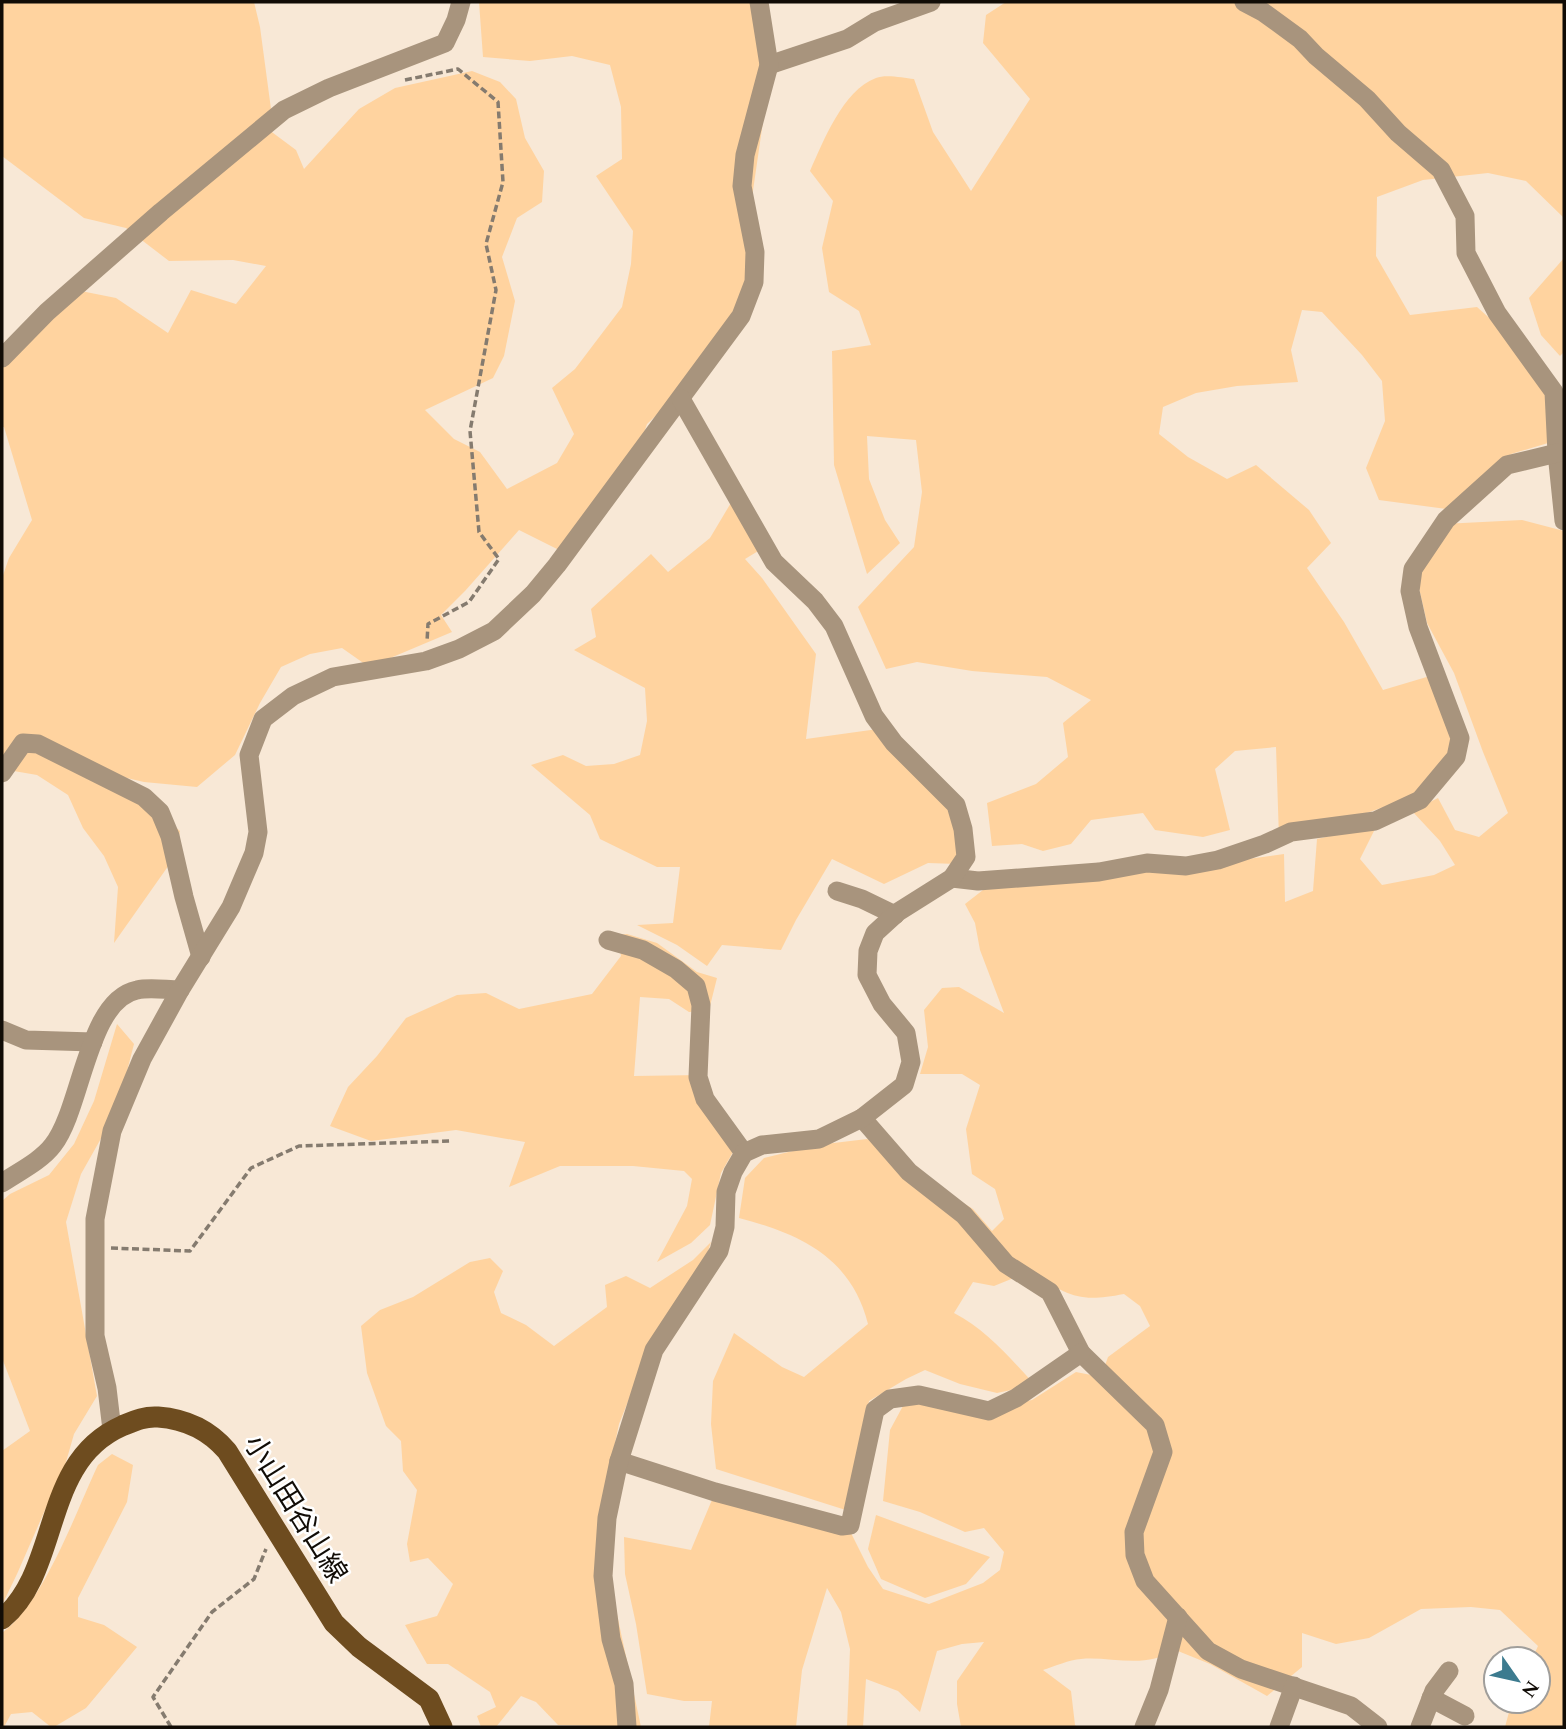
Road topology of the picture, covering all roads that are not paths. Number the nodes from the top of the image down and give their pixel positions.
1 (461, 2) edge
2 (759, 2) edge
3 (932, 2) edge
4 (1244, 2) edge
5 (769, 65) junction
6 (2, 358) edge
7 (681, 399) junction
8 (1557, 453) junction
9 (1564, 521) edge
10 (2, 773) edge
11 (952, 878) junction
12 (837, 891) dead end
13 (895, 915) junction
14 (608, 940) dead end
15 (201, 957) junction
16 (180, 990) junction
17 (2, 1030) edge
18 (93, 1042) junction
19 (862, 1118) junction
20 (744, 1153) junction
21 (2, 1183) edge
22 (1082, 1353) junction
23 (113, 1430) junction
24 (619, 1461) junction
25 (1178, 1617) junction
26 (2, 1619) edge
27 (1449, 1671) dead end
28 (1294, 1686) junction
29 (1431, 1698) junction
30 (1465, 1716) dead end
31 (442, 1727) edge
32 (626, 1727) edge
33 (1144, 1727) edge
34 (1279, 1727) edge
35 (1378, 1727) edge
36 (1420, 1727) edge

1 - 6 street
2 - 5 street
3 - 5 street
4 - 8 street
5 - 7 street
7 - 11 street
7 - 15 street
8 - 9 street
8 - 11 street
10 - 15 street
11 - 13 street
12 - 13 street
13 - 19 street
14 - 20 street
15 - 16 street
16 - 18 street
16 - 23 street
17 - 18 street
18 - 21 street
19 - 20 street
19 - 22 street
20 - 24 street
22 - 24 street
22 - 25 street
23 - 26 main road, 小山田谷山線
23 - 31 main road, 小山田谷山線
24 - 32 street
25 - 28 street
25 - 33 street
27 - 29 street
28 - 34 street
28 - 35 street
29 - 30 street
29 - 36 street

